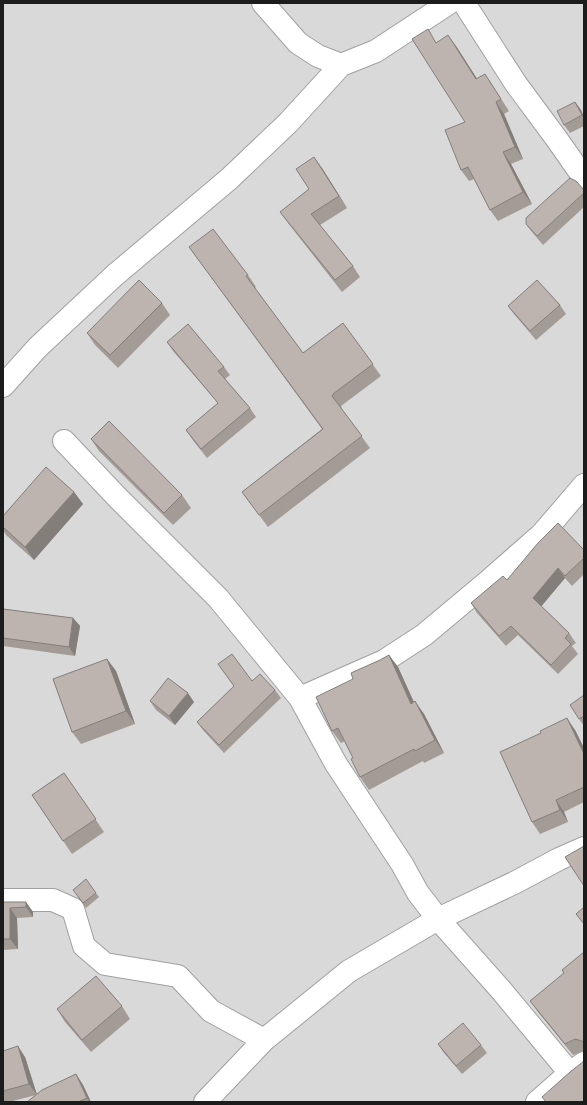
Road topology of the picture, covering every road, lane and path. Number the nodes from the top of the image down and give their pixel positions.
1 (263, 3) edge
2 (449, 3) edge
3 (464, 3) edge
4 (341, 65) junction
5 (584, 178) edge
6 (3, 386) edge
7 (64, 441) dead end
8 (584, 485) edge
9 (300, 698) junction
10 (584, 848) edge
11 (3, 900) edge
12 (438, 919) junction
13 (264, 1040) junction
14 (577, 1068) edge
15 (205, 1102) edge
16 (537, 1102) edge

1 - 4 street
2 - 4 street
3 - 5 street
4 - 6 street
7 - 9 street
8 - 9 street
9 - 12 street
10 - 12 street
11 - 13 street
12 - 13 street
12 - 14 street
13 - 15 street
14 - 16 street

